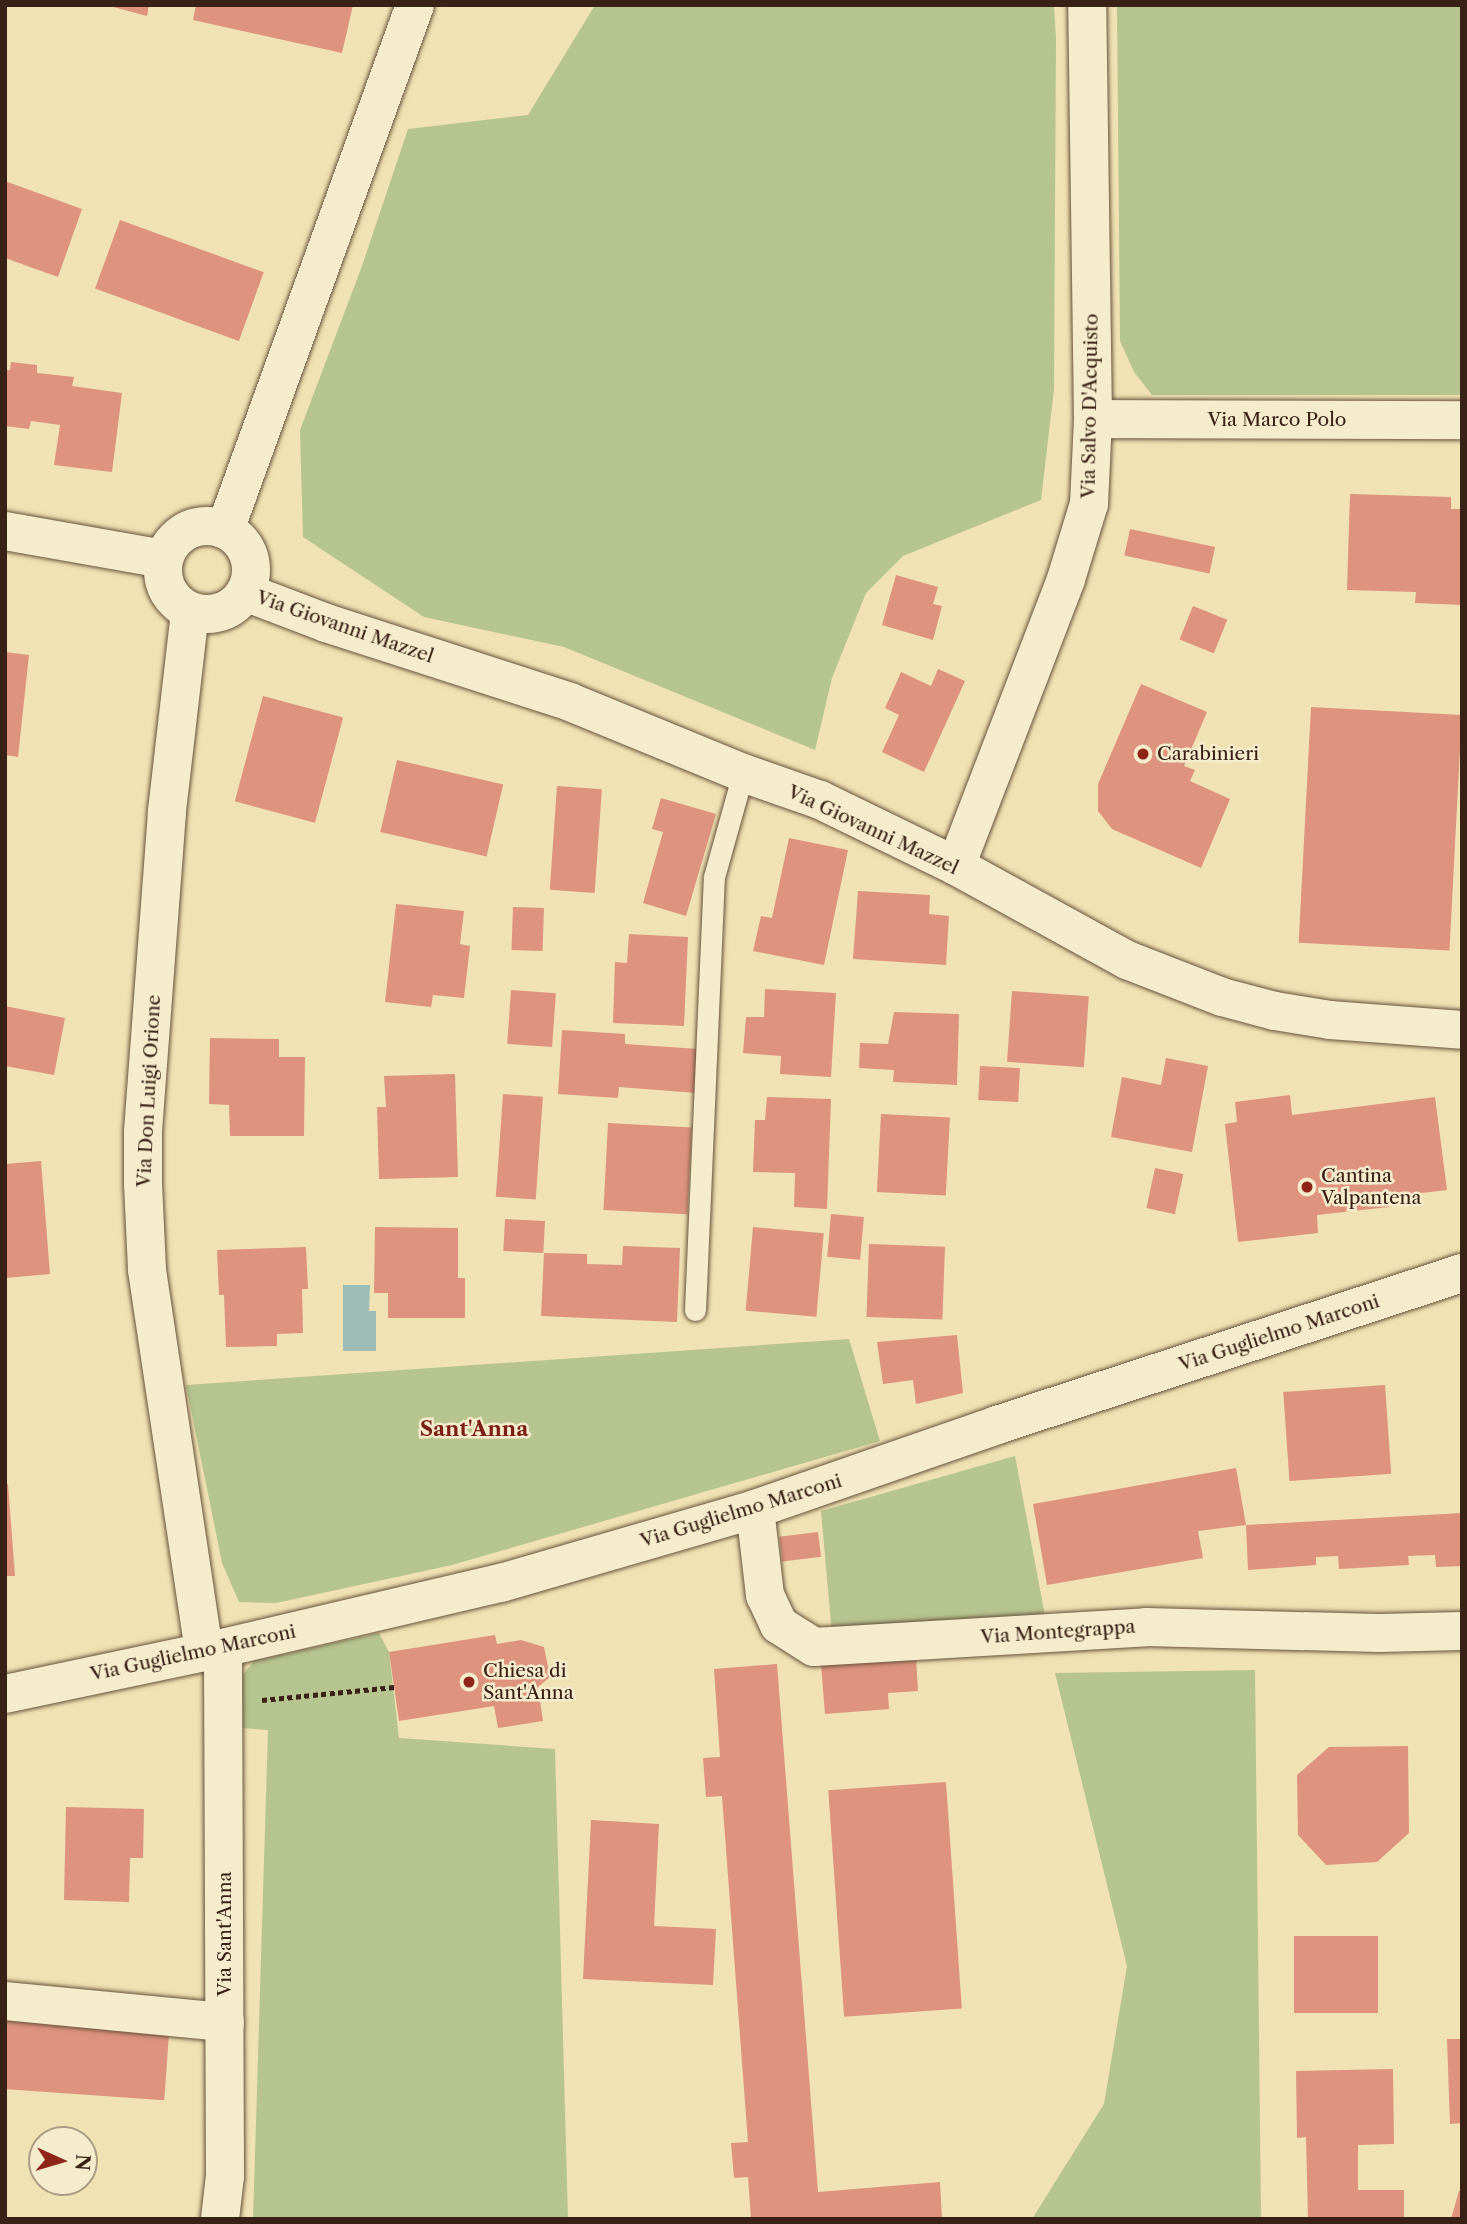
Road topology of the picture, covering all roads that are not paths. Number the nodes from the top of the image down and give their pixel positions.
1 (415, 5) edge
2 (1087, 5) edge
3 (1093, 419) junction
4 (1462, 420) edge
5 (225, 530) junction
6 (5, 531) edge
7 (164, 559) junction
8 (245, 592) junction
9 (190, 612) junction
10 (743, 773) junction
11 (956, 866) junction
12 (1462, 1030) edge
13 (1462, 1273) edge
14 (695, 1310) dead end
15 (755, 1509) junction
16 (1462, 1631) edge
17 (214, 1650) junction
18 (5, 1694) edge
19 (5, 2001) edge
20 (225, 2022) junction
21 (219, 2219) edge

1 - 5 street
2 - 3 street, Via Salvo D'Acquisto
3 - 4 street, Via Marco Polo
3 - 11 street, Via Salvo D'Acquisto
5 - 7 street
5 - 8 street
6 - 7 street
7 - 9 street
8 - 9 street
8 - 10 street, Via Giovanni Mazzel
9 - 17 street, Via Don Luigi Orione
10 - 11 street, Via Giovanni Mazzel
10 - 14 lane
11 - 12 street, Via Giovanni Mazzel
13 - 15 street, Via Guglielmo Marconi
15 - 16 street, Via Montegrappa
15 - 17 street, Via Guglielmo Marconi
17 - 18 street, Via Guglielmo Marconi
17 - 20 street, Via Sant'Anna
19 - 20 street
20 - 21 street, Via Sant'Anna

